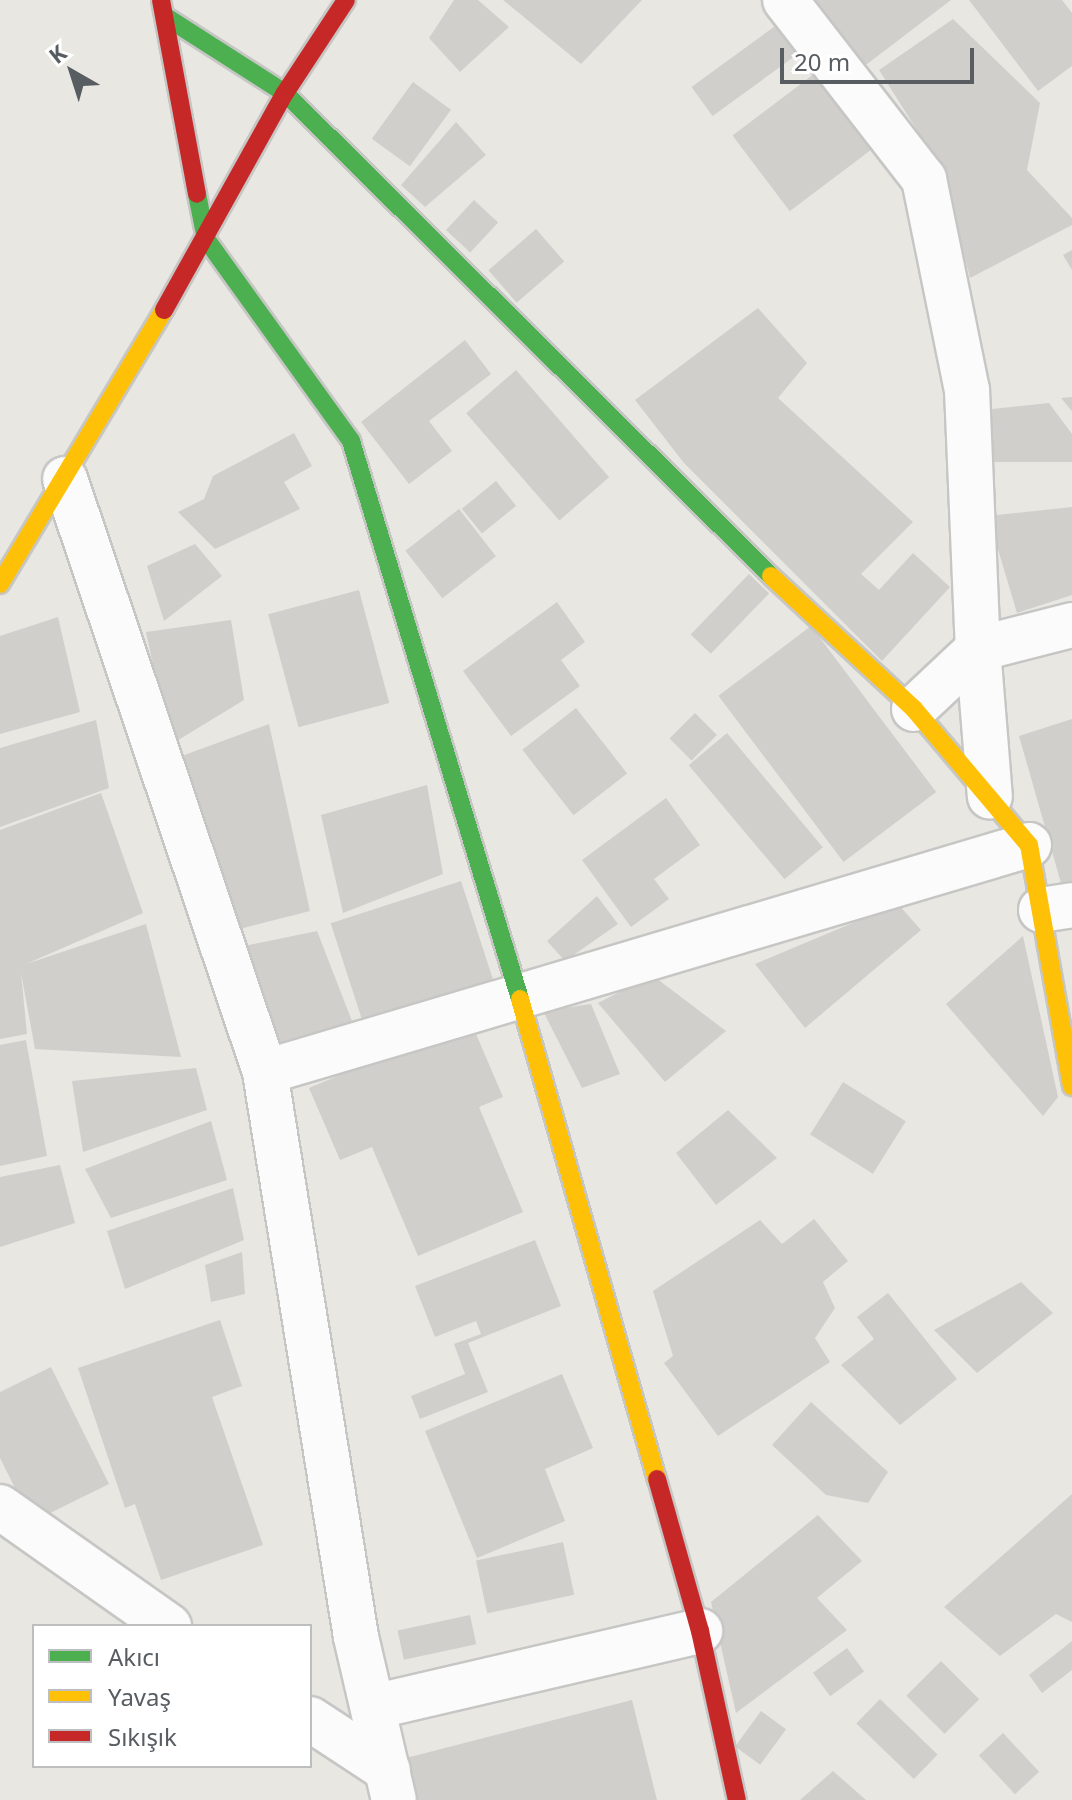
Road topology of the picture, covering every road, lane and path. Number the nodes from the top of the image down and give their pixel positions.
1 (346, 0) edge
2 (785, 0) edge
3 (164, 8) edge
4 (285, 93) junction
5 (206, 239) junction
6 (65, 479) junction
7 (0, 584) edge
8 (1072, 625) edge
9 (978, 649) junction
10 (914, 709) junction
11 (990, 797) junction
12 (1029, 845) junction
13 (1056, 908) edge
14 (519, 994) junction
15 (265, 1072) junction
16 (1072, 1086) edge
17 (0, 1507) edge
18 (166, 1624) edge
19 (700, 1631) junction
20 (373, 1707) junction
21 (312, 1721) edge
22 (391, 1785) edge
23 (737, 1800) edge

1 - 4 street
2 - 9 street
3 - 4 street
3 - 5 street
4 - 5 street
4 - 10 street
5 - 6 street
5 - 14 street
6 - 7 street
6 - 15 street
8 - 9 street
9 - 10 street
9 - 11 street
10 - 11 street
11 - 12 street
12 - 13 street
12 - 14 street
13 - 16 street
14 - 15 street
14 - 19 street
15 - 20 street
17 - 18 street
19 - 20 street
19 - 23 street
20 - 22 street
21 - 22 street

